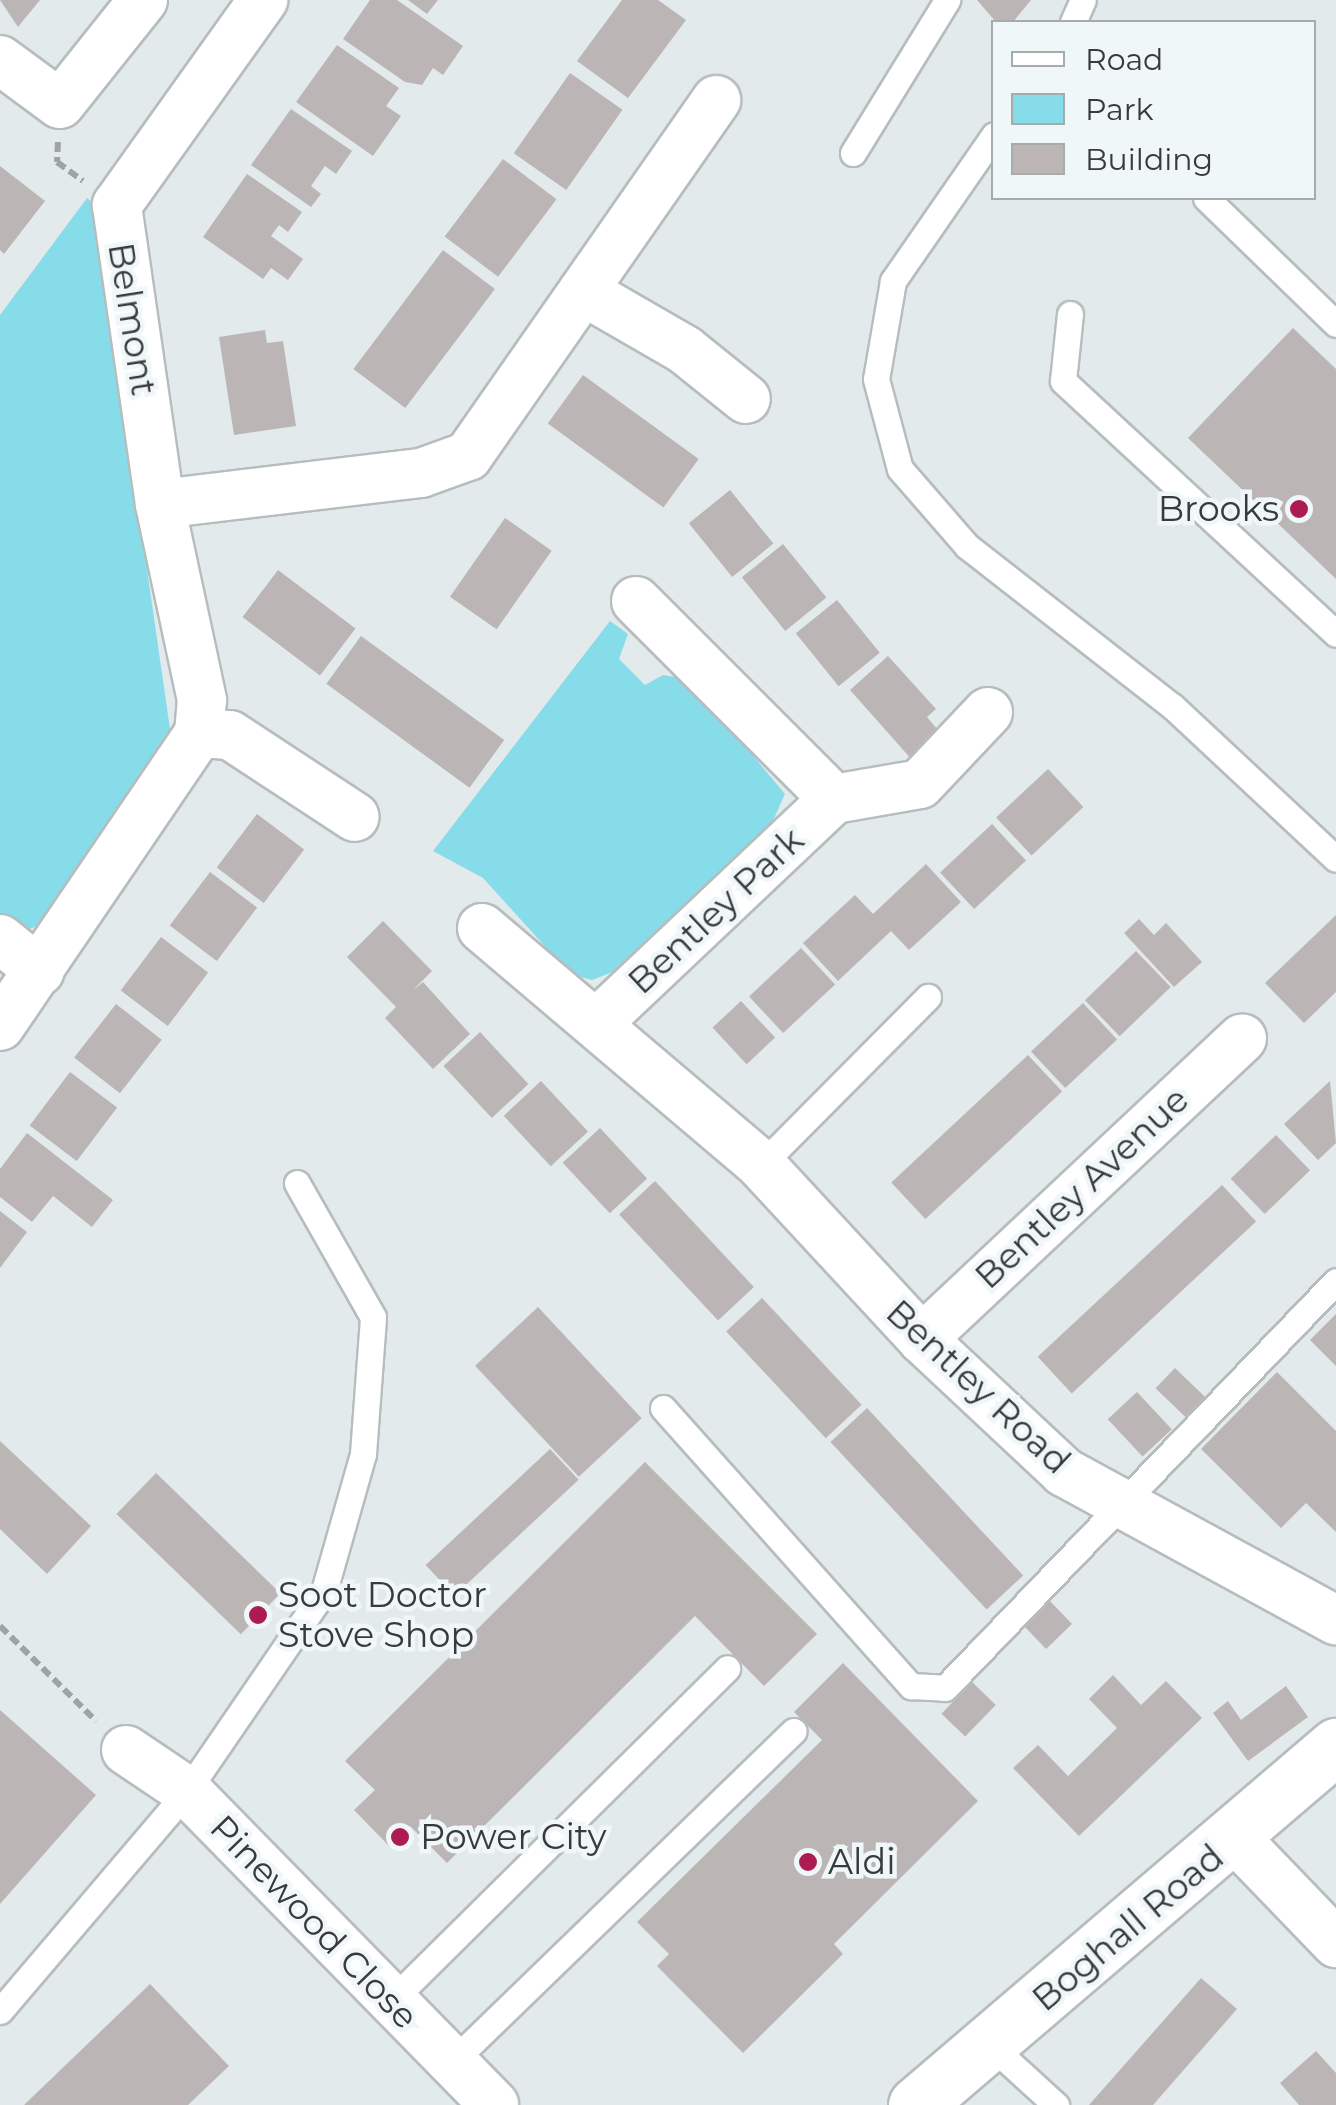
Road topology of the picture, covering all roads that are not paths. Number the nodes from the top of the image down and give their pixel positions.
1 (143, 0) edge
2 (263, 0) edge
3 (947, 0) edge
4 (0, 60) edge
5 (716, 100) dead end
6 (991, 139) edge
7 (852, 153) dead end
8 (1208, 200) edge
9 (583, 292) junction
10 (1070, 314) dead end
11 (1336, 324) edge
12 (746, 399) dead end
13 (160, 504) junction
14 (636, 601) dead end
15 (1336, 634) edge
16 (988, 712) dead end
17 (199, 733) junction
18 (834, 799) junction
19 (355, 817) dead end
20 (1336, 860) edge
21 (482, 928) dead end
22 (0, 939) edge
23 (40, 971) junction
24 (928, 996) dead end
25 (598, 1022) junction
26 (0, 1026) edge
27 (1242, 1038) dead end
28 (760, 1165) junction
29 (297, 1183) dead end
30 (1336, 1281) edge
31 (922, 1339) junction
32 (663, 1408) dead end
33 (1117, 1504) junction
34 (1336, 1620) edge
35 (727, 1668) dead end
36 (794, 1731) dead end
37 (1336, 1746) edge
38 (126, 1750) road end
39 (187, 1791) junction
40 (1235, 1838) junction
41 (1336, 1943) edge
42 (391, 2001) junction
43 (0, 2010) edge
44 (989, 2044) junction
45 (451, 2063) junction
46 (494, 2105) edge
47 (916, 2105) edge
48 (1056, 2105) edge

1 - 4 street
2 - 13 street, Belmont
3 - 7 lane
5 - 9 street
6 - 20 lane
8 - 11 lane
9 - 12 street
9 - 13 street
10 - 15 lane
13 - 17 street, Belmont
14 - 18 street, Bentley Park
16 - 18 street, Bentley Park
17 - 19 street
17 - 23 street
18 - 25 street, Bentley Park
21 - 25 street, Bentley Park
22 - 23 street
23 - 26 street
24 - 28 lane
25 - 28 street, Bentley Park
27 - 31 street, Bentley Avenue
28 - 31 street, Bentley Road
29 - 39 lane
30 - 33 lane
31 - 33 street, Bentley Road
32 - 33 lane
33 - 34 street, Bentley Road
35 - 42 lane
36 - 45 lane
37 - 40 street, Boghall Road
38 - 39 street, Pinewood Close
39 - 42 street, Pinewood Close
39 - 43 lane
40 - 41 street
40 - 44 street, Boghall Road
42 - 45 street, Pinewood Close
44 - 47 street, Boghall Road
44 - 48 lane
45 - 46 street, Pinewood Close

